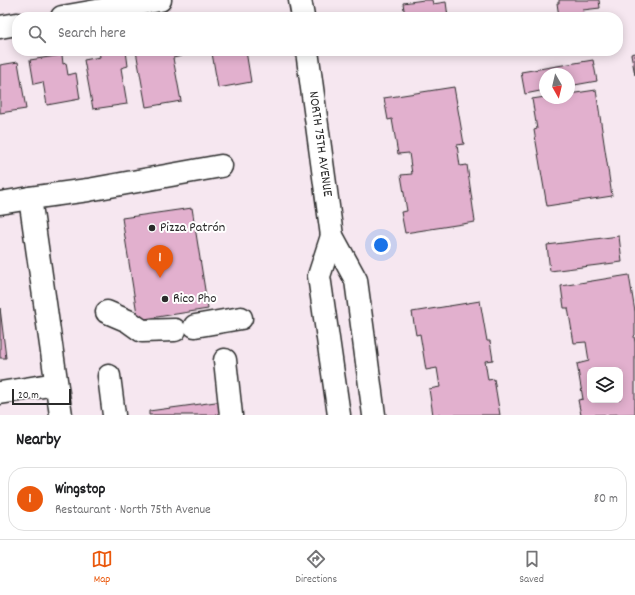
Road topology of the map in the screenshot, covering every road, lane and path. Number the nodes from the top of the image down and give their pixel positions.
1 (160, 0) edge
2 (300, 0) edge
3 (114, 4) edge
4 (82, 12) edge
5 (302, 12) edge
6 (12, 25) edge
7 (0, 27) edge
8 (308, 56) edge
9 (221, 166) dead end
10 (30, 198) junction
11 (0, 203) edge
12 (332, 236) junction
13 (107, 312) dead end
14 (241, 318) dead end
15 (225, 360) dead end
16 (109, 376) dead end
17 (56, 384) junction
18 (0, 393) edge
19 (61, 415) edge
20 (114, 415) edge
21 (231, 415) edge
22 (339, 415) edge
23 (374, 415) edge

1 - 3 main road
2 - 5 main road
3 - 4 main road
6 - 7 main road
8 - 12 main road, NORTH 75TH AVENUE
9 - 10 main road
10 - 11 main road
10 - 17 main road
12 - 22 main road, NORTH 75TH AVENUE
12 - 23 main road, NORTH 75TH AVENUE
13 - 14 main road
15 - 21 main road
16 - 20 main road
17 - 18 main road
17 - 19 main road

